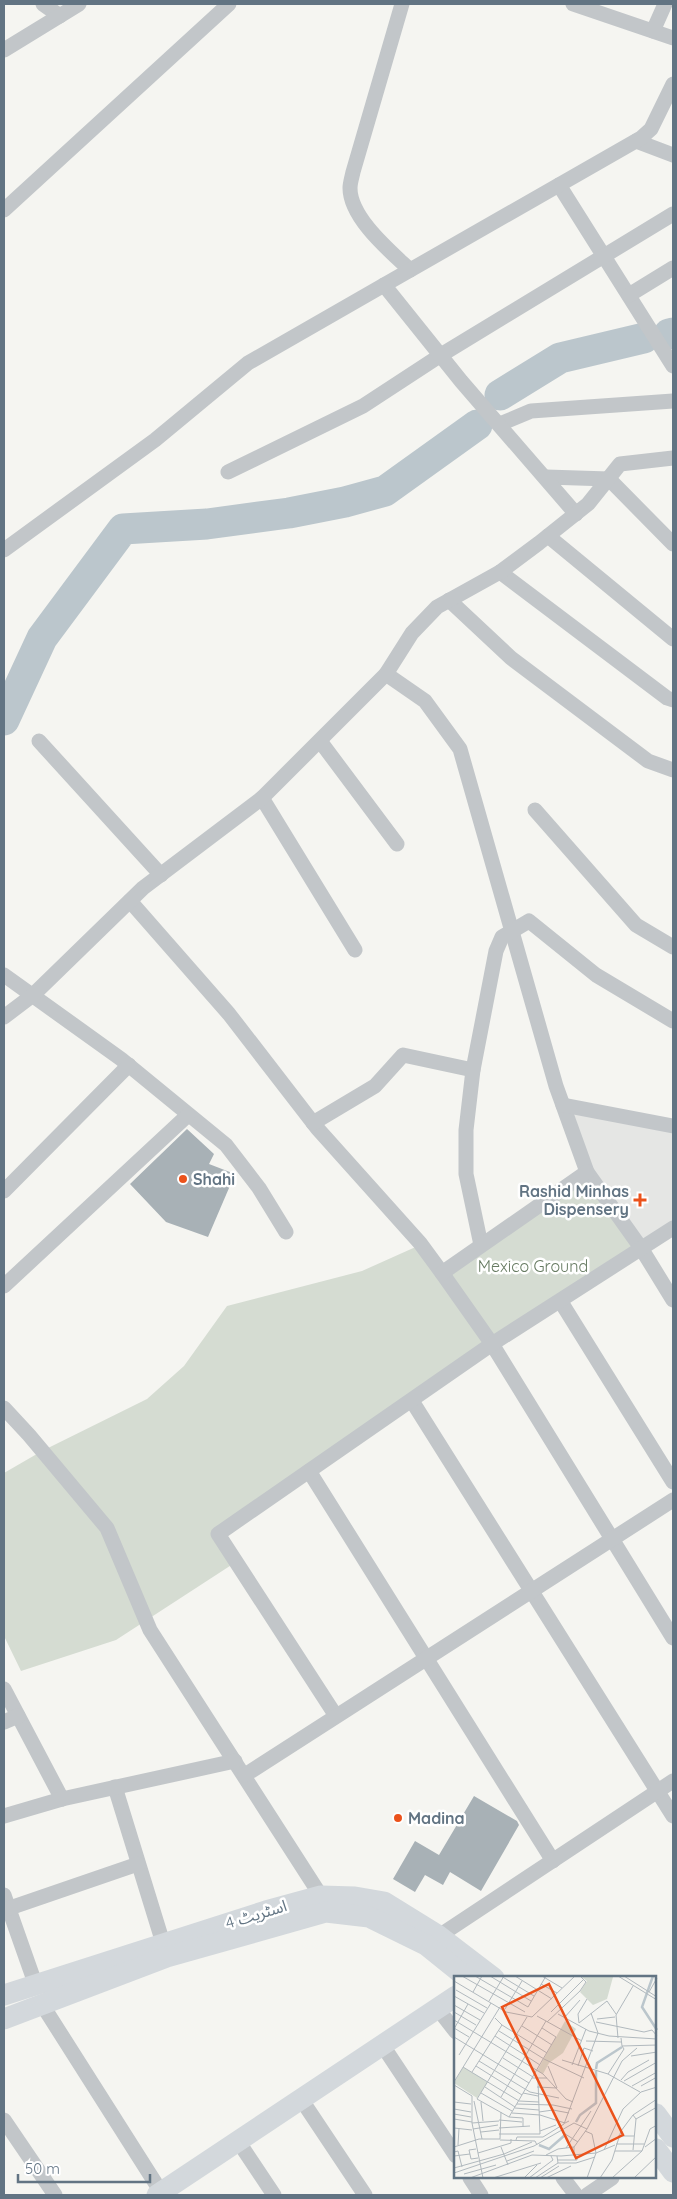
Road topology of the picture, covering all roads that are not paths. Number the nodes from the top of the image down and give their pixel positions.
1 (43, 4) edge
2 (79, 4) edge
3 (229, 4) edge
4 (402, 4) edge
5 (573, 4) edge
6 (664, 4) edge
7 (60, 16) junction
8 (653, 31) junction
9 (673, 38) edge
10 (4, 50) edge
11 (673, 84) edge
12 (636, 141) junction
13 (673, 155) edge
14 (559, 185) junction
15 (4, 210) edge
16 (673, 214) edge
17 (605, 255) junction
18 (673, 268) edge
19 (410, 270) junction
20 (384, 285) junction
21 (630, 295) junction
22 (441, 355) junction
23 (673, 366) edge
24 (673, 401) edge
25 (500, 424) junction
26 (673, 458) edge
27 (228, 472) dead end
28 (546, 477) junction
29 (610, 479) junction
30 (576, 514) junction
31 (548, 536) junction
32 (673, 544) edge
33 (4, 550) edge
34 (500, 572) junction
35 (449, 600) junction
36 (673, 639) edge
37 (386, 674) junction
38 (673, 700) edge
39 (39, 741) dead end
40 (320, 742) junction
41 (673, 770) edge
42 (262, 798) junction
43 (535, 810) dead end
44 (397, 844) dead end
45 (161, 875) junction
46 (130, 901) junction
47 (512, 930) junction
48 (673, 947) edge
49 (355, 950) dead end
50 (4, 975) edge
51 (33, 995) junction
52 (4, 1017) edge
53 (673, 1021) edge
54 (129, 1066) junction
55 (473, 1070) junction
56 (563, 1106) junction
57 (188, 1115) junction
58 (313, 1122) junction
59 (673, 1126) edge
60 (587, 1172) junction
61 (4, 1190) edge
62 (673, 1228) edge
63 (286, 1232) dead end
64 (481, 1245) junction
65 (641, 1248) junction
66 (442, 1273) junction
67 (4, 1286) edge
68 (673, 1300) edge
69 (561, 1302) junction
70 (492, 1344) junction
71 (412, 1401) junction
72 (4, 1408) edge
73 (309, 1471) junction
74 (673, 1482) edge
75 (673, 1500) edge
76 (612, 1539) junction
77 (531, 1590) junction
78 (673, 1638) edge
79 (426, 1658) junction
80 (4, 1689) edge
81 (336, 1716) junction
82 (11, 1719) edge
83 (236, 1760) junction
84 (245, 1775) junction
85 (673, 1780) edge
86 (115, 1787) junction
87 (657, 1792) junction
88 (62, 1799) junction
89 (4, 1816) edge
90 (673, 1816) edge
91 (553, 1861) junction
92 (138, 1864) junction
93 (321, 1896) junction
94 (5, 1904) edge
95 (432, 1940) junction
96 (163, 1943) junction
97 (465, 1976) edge
98 (491, 1976) edge
99 (35, 1983) junction
100 (4, 1995) edge
101 (454, 1997) edge
102 (43, 2006) junction
103 (438, 2009) junction
104 (4, 2019) edge
105 (454, 2029) edge
106 (383, 2046) junction
107 (301, 2099) junction
108 (657, 2115) edge
109 (4, 2120) edge
110 (673, 2137) edge
111 (238, 2141) junction
112 (657, 2150) edge
113 (454, 2153) edge
114 (673, 2172) edge
115 (471, 2179) edge
116 (565, 2179) edge
117 (611, 2179) edge
118 (161, 2194) edge
119 (54, 2195) edge
120 (274, 2195) edge
121 (365, 2195) edge
122 (481, 2195) edge
123 (576, 2195) edge
124 (587, 2195) edge

1 - 7 street
2 - 7 street
3 - 15 street
4 - 19 street
5 - 8 street
6 - 8 street
7 - 10 street
8 - 9 street
11 - 12 street
12 - 13 street
12 - 14 street
14 - 17 street
14 - 19 street
16 - 17 street
17 - 21 street
17 - 22 street
18 - 21 street
19 - 20 street
20 - 22 street
20 - 33 street
21 - 23 street
22 - 25 street
22 - 27 street
24 - 25 street
25 - 28 street
26 - 29 street
28 - 29 street
28 - 30 street
29 - 30 street
29 - 32 street
30 - 31 street
31 - 34 street
31 - 36 street
34 - 35 street
34 - 38 street
35 - 37 street
35 - 41 street
37 - 40 street
37 - 47 street
39 - 45 street
40 - 42 street
40 - 44 street
42 - 45 street
42 - 49 street
43 - 48 street
45 - 46 street
46 - 51 street
46 - 58 street
47 - 53 street
47 - 55 street
47 - 56 street
50 - 51 street
51 - 52 street
51 - 54 street
54 - 57 street
54 - 61 street
55 - 58 street
55 - 64 street
56 - 59 street
56 - 60 street
57 - 63 street
57 - 67 street
58 - 66 street
60 - 64 street
60 - 65 street
62 - 65 street
64 - 66 street
65 - 68 street
65 - 69 street
66 - 70 street
69 - 70 street
69 - 74 street
70 - 71 street
70 - 76 street
71 - 73 street
71 - 77 street
72 - 83 street
73 - 79 street
73 - 81 street
75 - 76 street
76 - 77 street
76 - 78 street
77 - 79 street
77 - 87 street
79 - 81 street
79 - 91 street
80 - 82 street
81 - 84 street
82 - 88 street
83 - 84 street
83 - 86 street
84 - 93 street
85 - 87 street
86 - 88 street
86 - 92 street
87 - 90 street
87 - 91 street
88 - 89 street
91 - 95 street
92 - 94 street
92 - 96 street
93 - 95 main road, اسٹریٹ 4
93 - 96 main road, اسٹریٹ 4
94 - 99 street
95 - 97 main road, اسٹریٹ 4
95 - 98 main road, اسٹریٹ 4
95 - 102 main road, اسٹریٹ 4
96 - 99 main road, اسٹریٹ 4
99 - 100 main road, اسٹریٹ 4
101 - 103 main road
102 - 104 main road, اسٹریٹ 4
102 - 118 street
103 - 105 street
103 - 106 main road
106 - 107 main road
106 - 113 street
107 - 111 main road
107 - 121 street
108 - 110 main road
109 - 119 street
111 - 118 main road
111 - 120 street
112 - 114 main road
115 - 122 street
116 - 123 street
117 - 124 street

